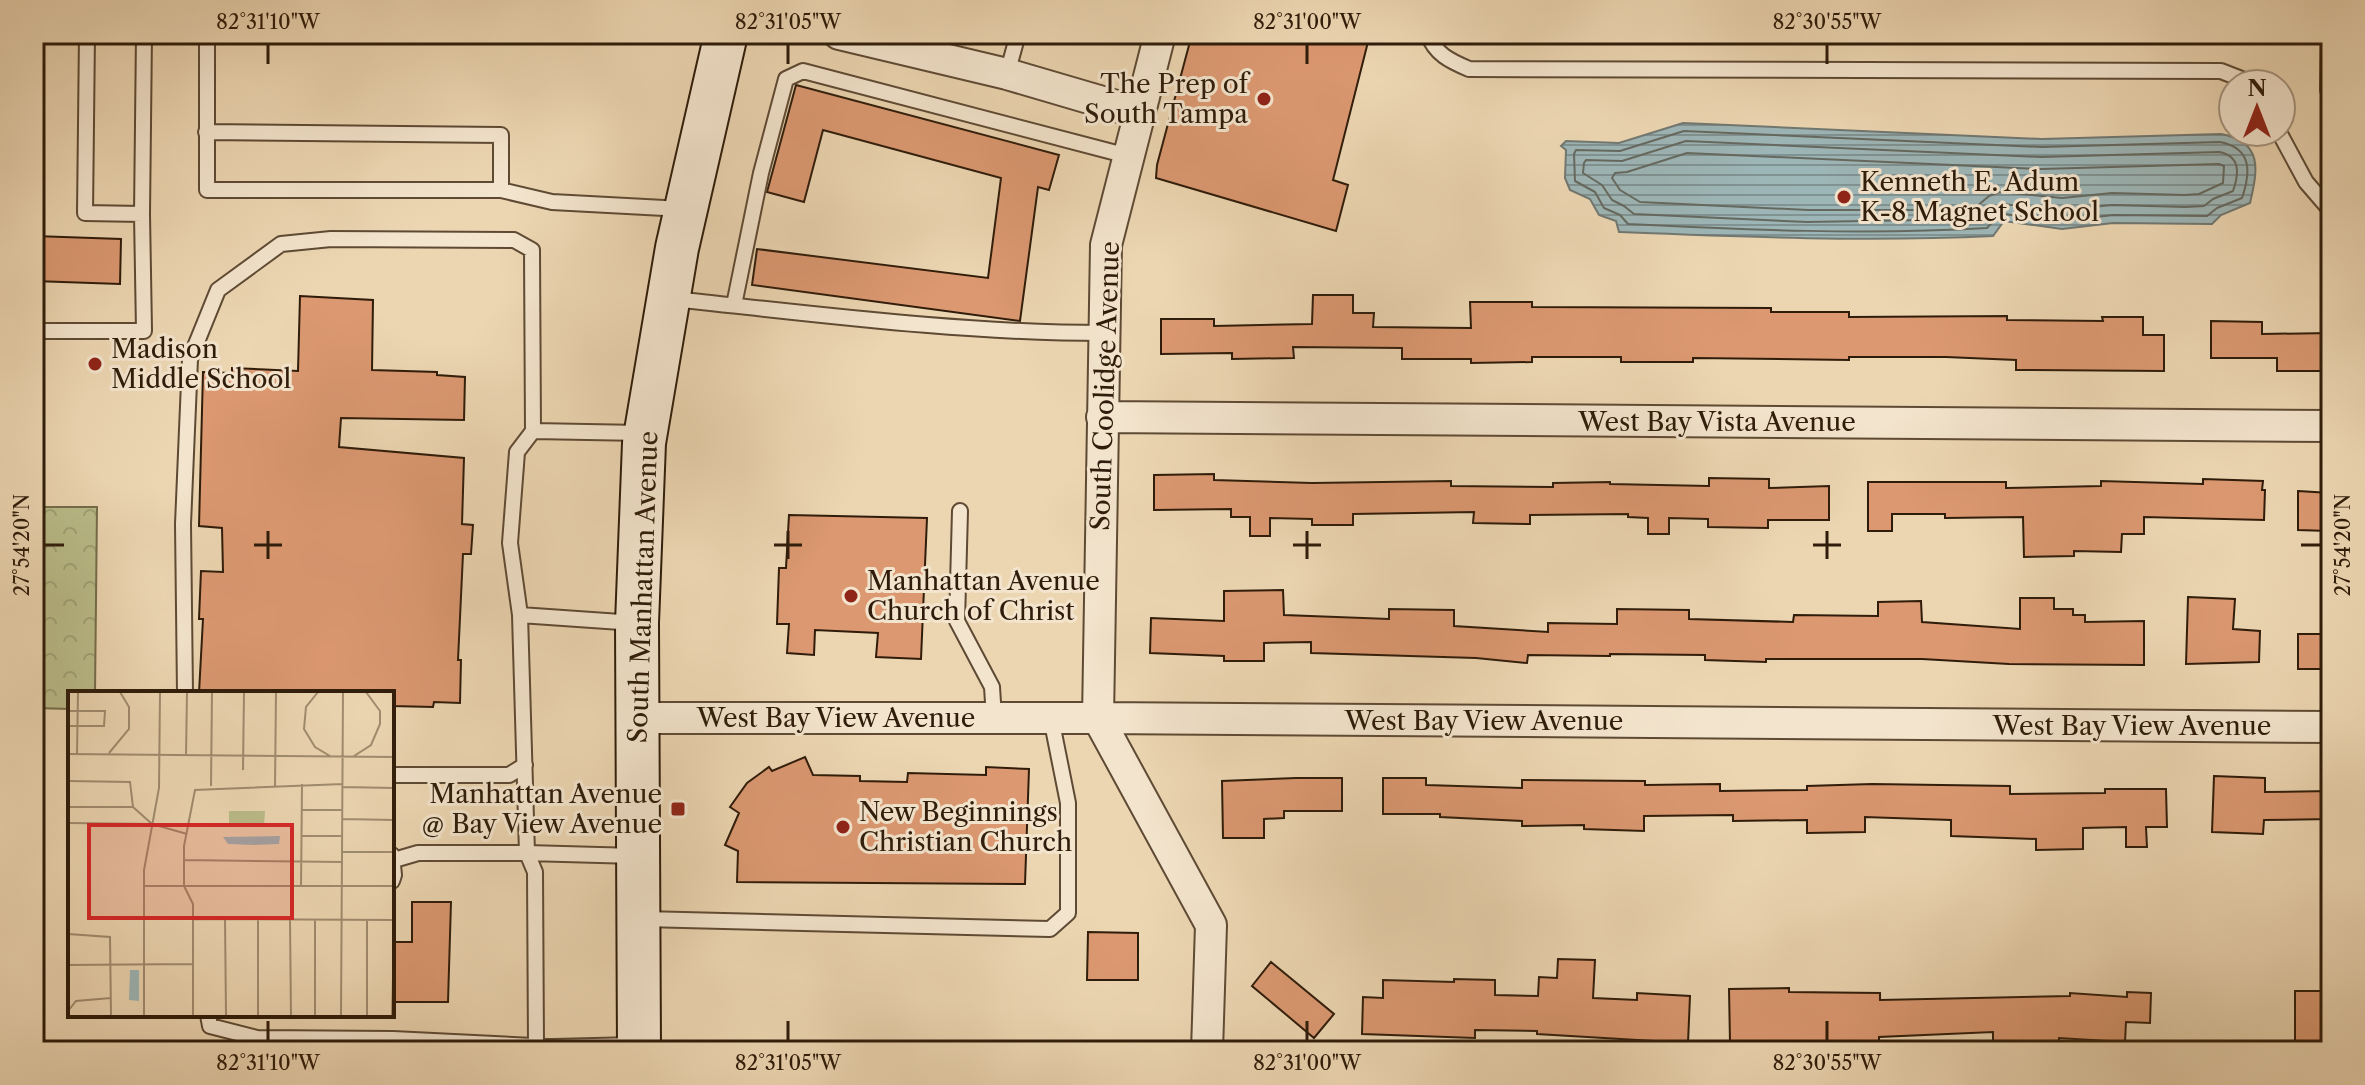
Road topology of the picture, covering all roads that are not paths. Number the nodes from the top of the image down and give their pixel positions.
1 (87, 34) edge
2 (144, 34) edge
3 (207, 34) edge
4 (726, 34) edge
5 (839, 34) edge
6 (1018, 34) edge
7 (1160, 34) edge
8 (1428, 34) edge
9 (2329, 34) edge
10 (2217, 71) edge
11 (1007, 74) junction
12 (2331, 94) edge
13 (1140, 113) junction
14 (206, 132) junction
15 (2288, 148) edge
16 (1128, 156) junction
17 (501, 190) junction
18 (686, 209) junction
19 (2331, 211) edge
20 (142, 214) junction
21 (669, 298) junction
22 (734, 305) junction
23 (34, 331) edge
24 (1104, 333) junction
25 (1102, 417) junction
26 (2331, 426) edge
27 (533, 431) junction
28 (645, 433) junction
29 (960, 511) dead end
30 (520, 615) junction
31 (637, 623) junction
32 (185, 691) edge
33 (637, 718) junction
34 (994, 718) junction
35 (1051, 718) junction
36 (1098, 718) junction
37 (2331, 727) edge
38 (525, 765) junction
39 (394, 775) edge
40 (527, 853) junction
41 (638, 856) junction
42 (394, 858) edge
43 (638, 919) junction
44 (208, 1017) edge
45 (536, 1046) junction
46 (639, 1048) edge
47 (1207, 1051) edge

1 - 20 lane
2 - 20 lane
3 - 14 lane
4 - 18 main road, South Manhattan Avenue
5 - 11 street
6 - 11 lane
7 - 13 street, South Coolidge Avenue
8 - 10 lane
9 - 12 lane
11 - 13 street
13 - 16 street, South Coolidge Avenue
14 - 17 lane
14 - 17 lane
15 - 19 lane
16 - 22 lane
16 - 24 street, South Coolidge Avenue
17 - 18 lane
18 - 21 main road, South Manhattan Avenue
20 - 23 lane
21 - 22 lane
21 - 28 main road, South Manhattan Avenue
22 - 24 lane
24 - 25 street, South Coolidge Avenue
25 - 26 street, West Bay Vista Avenue
25 - 36 street, South Coolidge Avenue
27 - 28 lane
27 - 30 lane
27 - 32 lane
28 - 31 main road, South Manhattan Avenue
29 - 34 lane
30 - 31 lane
30 - 38 lane
31 - 33 main road, South Manhattan Avenue
33 - 34 street, West Bay View Avenue
33 - 41 main road, South Manhattan Avenue
34 - 35 street, West Bay View Avenue
35 - 36 street, West Bay View Avenue
35 - 43 lane
36 - 37 street, West Bay View Avenue
36 - 47 street, South Coolidge Avenue
38 - 39 lane
38 - 40 lane
40 - 41 lane
40 - 42 lane
40 - 45 lane
41 - 43 main road, South Manhattan Avenue
43 - 46 main road, South Manhattan Avenue
44 - 45 lane
45 - 46 lane

